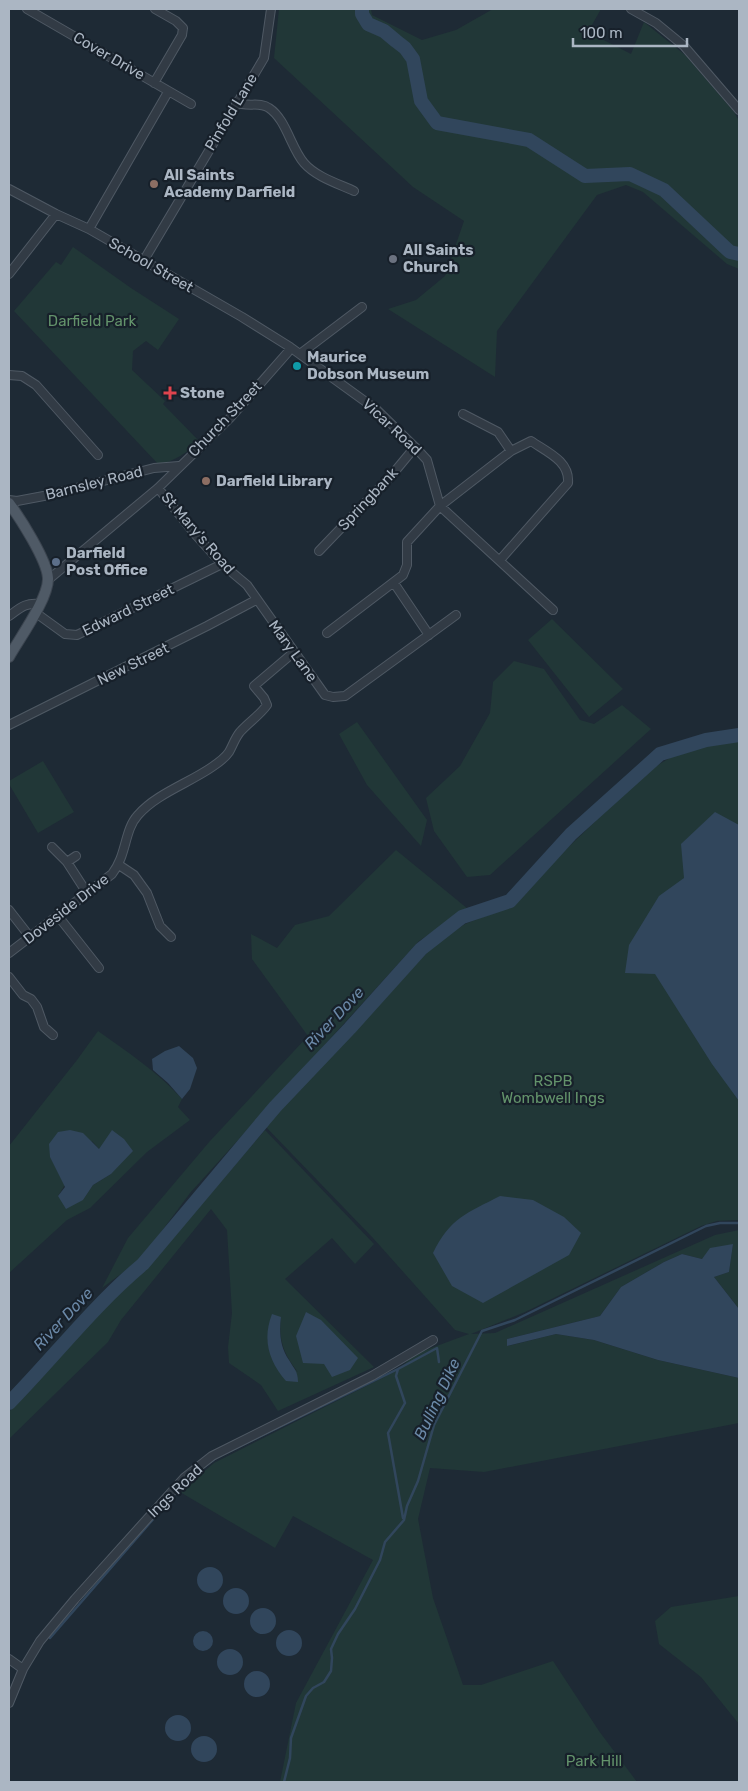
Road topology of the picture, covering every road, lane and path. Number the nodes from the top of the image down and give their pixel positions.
1 (27, 9) edge
2 (155, 9) edge
3 (271, 9) edge
4 (631, 9) edge
5 (154, 82) junction
6 (168, 92) junction
7 (236, 102) junction
8 (190, 104) dead end
9 (739, 110) edge
10 (354, 191) dead end
11 (10, 192) edge
12 (56, 214) junction
13 (89, 229) junction
14 (144, 260) junction
15 (9, 274) edge
16 (362, 307) dead end
17 (290, 347) junction
18 (300, 354) junction
19 (9, 375) edge
20 (463, 414) dead end
21 (415, 447) junction
22 (511, 451) junction
23 (98, 455) dead end
24 (179, 466) junction
25 (158, 488) junction
26 (9, 501) edge
27 (440, 506) junction
28 (319, 551) dead end
29 (500, 560) junction
30 (222, 564) junction
31 (48, 580) junction
32 (394, 583) junction
33 (256, 600) junction
34 (38, 608) junction
35 (553, 610) dead end
36 (456, 615) dead end
37 (9, 616) edge
38 (327, 633) dead end
39 (429, 635) junction
40 (294, 652) junction
41 (9, 657) edge
42 (9, 725) edge
43 (52, 847) dead end
44 (76, 856) dead end
45 (67, 862) junction
46 (119, 865) junction
47 (87, 893) junction
48 (9, 910) edge
49 (58, 916) junction
50 (30, 937) junction
51 (171, 937) dead end
52 (9, 953) edge
53 (99, 968) dead end
54 (9, 977) edge
55 (53, 1035) dead end
56 (433, 1340) dead end
57 (9, 1659) edge
58 (23, 1669) junction
59 (9, 1703) edge

1 - 5 street, Cover Drive
2 - 5 street
3 - 7 street, Pinfold Lane
4 - 9 street
5 - 6 street, Cover Drive
6 - 8 street, Cover Drive
6 - 13 street
7 - 10 street
7 - 14 street, Pinfold Lane
11 - 12 street, School Street
12 - 13 street, School Street
12 - 15 street
13 - 14 street, School Street
14 - 17 street, School Street
16 - 18 street
17 - 18 street, Vicar Road
17 - 24 street, Church Street
18 - 21 street, Vicar Road
19 - 23 street
20 - 22 street
21 - 27 street, Vicar Road
21 - 28 street, Springbank
22 - 27 street
22 - 29 street
24 - 25 street, Church Street
24 - 26 street, Barnsley Road
25 - 30 street, St Mary's Road
25 - 31 street, Church Street
26 - 31 main road
27 - 29 street
27 - 32 street
29 - 35 street
30 - 33 street, St Mary's Road
30 - 34 street, Edward Street
31 - 34 main road
32 - 38 street
32 - 39 street
33 - 40 street, Mary Lane
33 - 42 street, New Street
34 - 37 street
34 - 41 main road
36 - 39 street
39 - 40 street, Mary Lane
40 - 46 street, Doveside Drive
43 - 45 street
44 - 45 street
45 - 47 street
46 - 47 street, Doveside Drive
46 - 51 street
47 - 49 street, Doveside Drive
48 - 50 street
49 - 50 street, Doveside Drive
49 - 53 street
50 - 52 street, Doveside Drive
54 - 55 street
56 - 58 street, Ings Road
57 - 58 street
58 - 59 street, Ings Road

